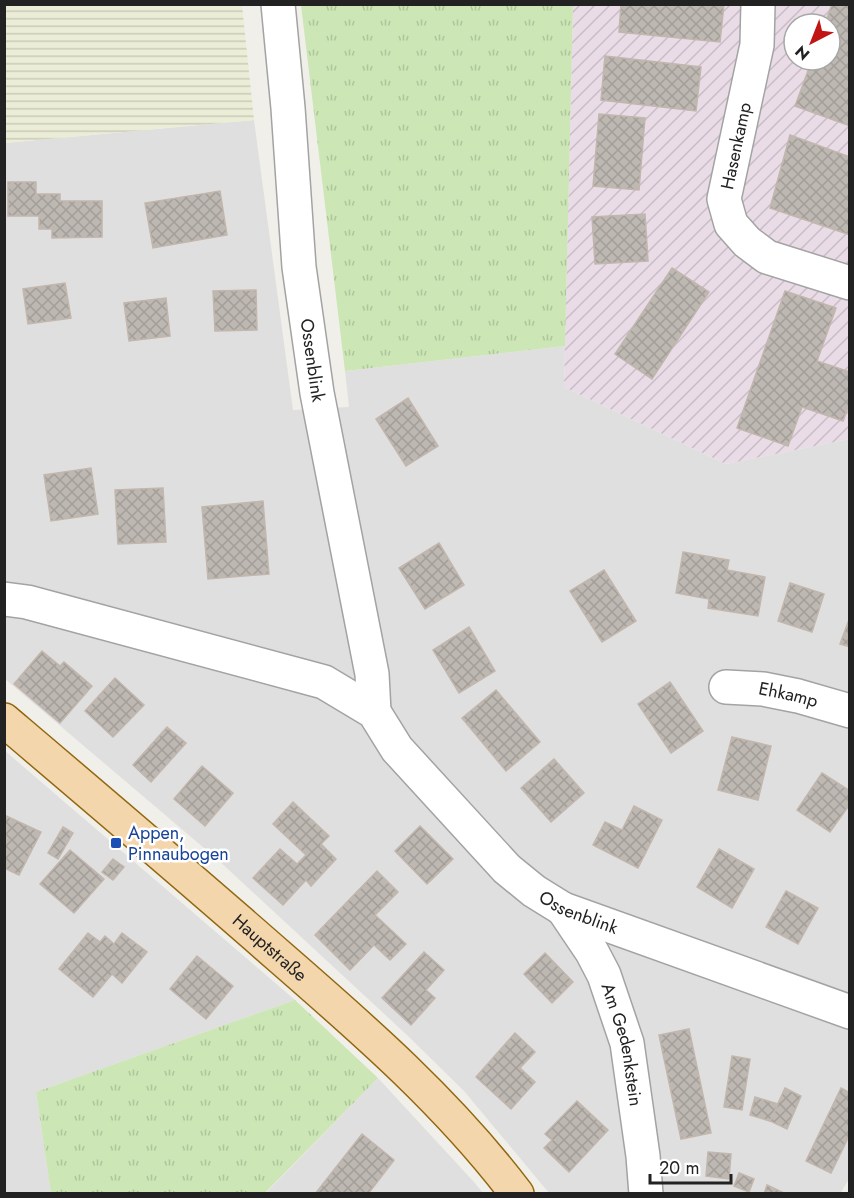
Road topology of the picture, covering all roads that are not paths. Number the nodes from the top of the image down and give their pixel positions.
1 (278, 4) edge
2 (758, 4) edge
3 (849, 283) edge
4 (4, 599) edge
5 (726, 687) dead end
6 (849, 711) edge
7 (374, 712) junction
8 (4, 720) edge
9 (563, 909) junction
10 (849, 1011) edge
11 (517, 1194) edge
12 (646, 1194) edge

1 - 7 street, Ossenblink
2 - 3 street, Hasenkamp
4 - 7 street, Ossenblink
5 - 6 street, Ehkamp
7 - 9 street, Ossenblink
8 - 11 main road, Hauptstraße
9 - 10 street, Ossenblink
9 - 12 street, Am Gedenkstein

